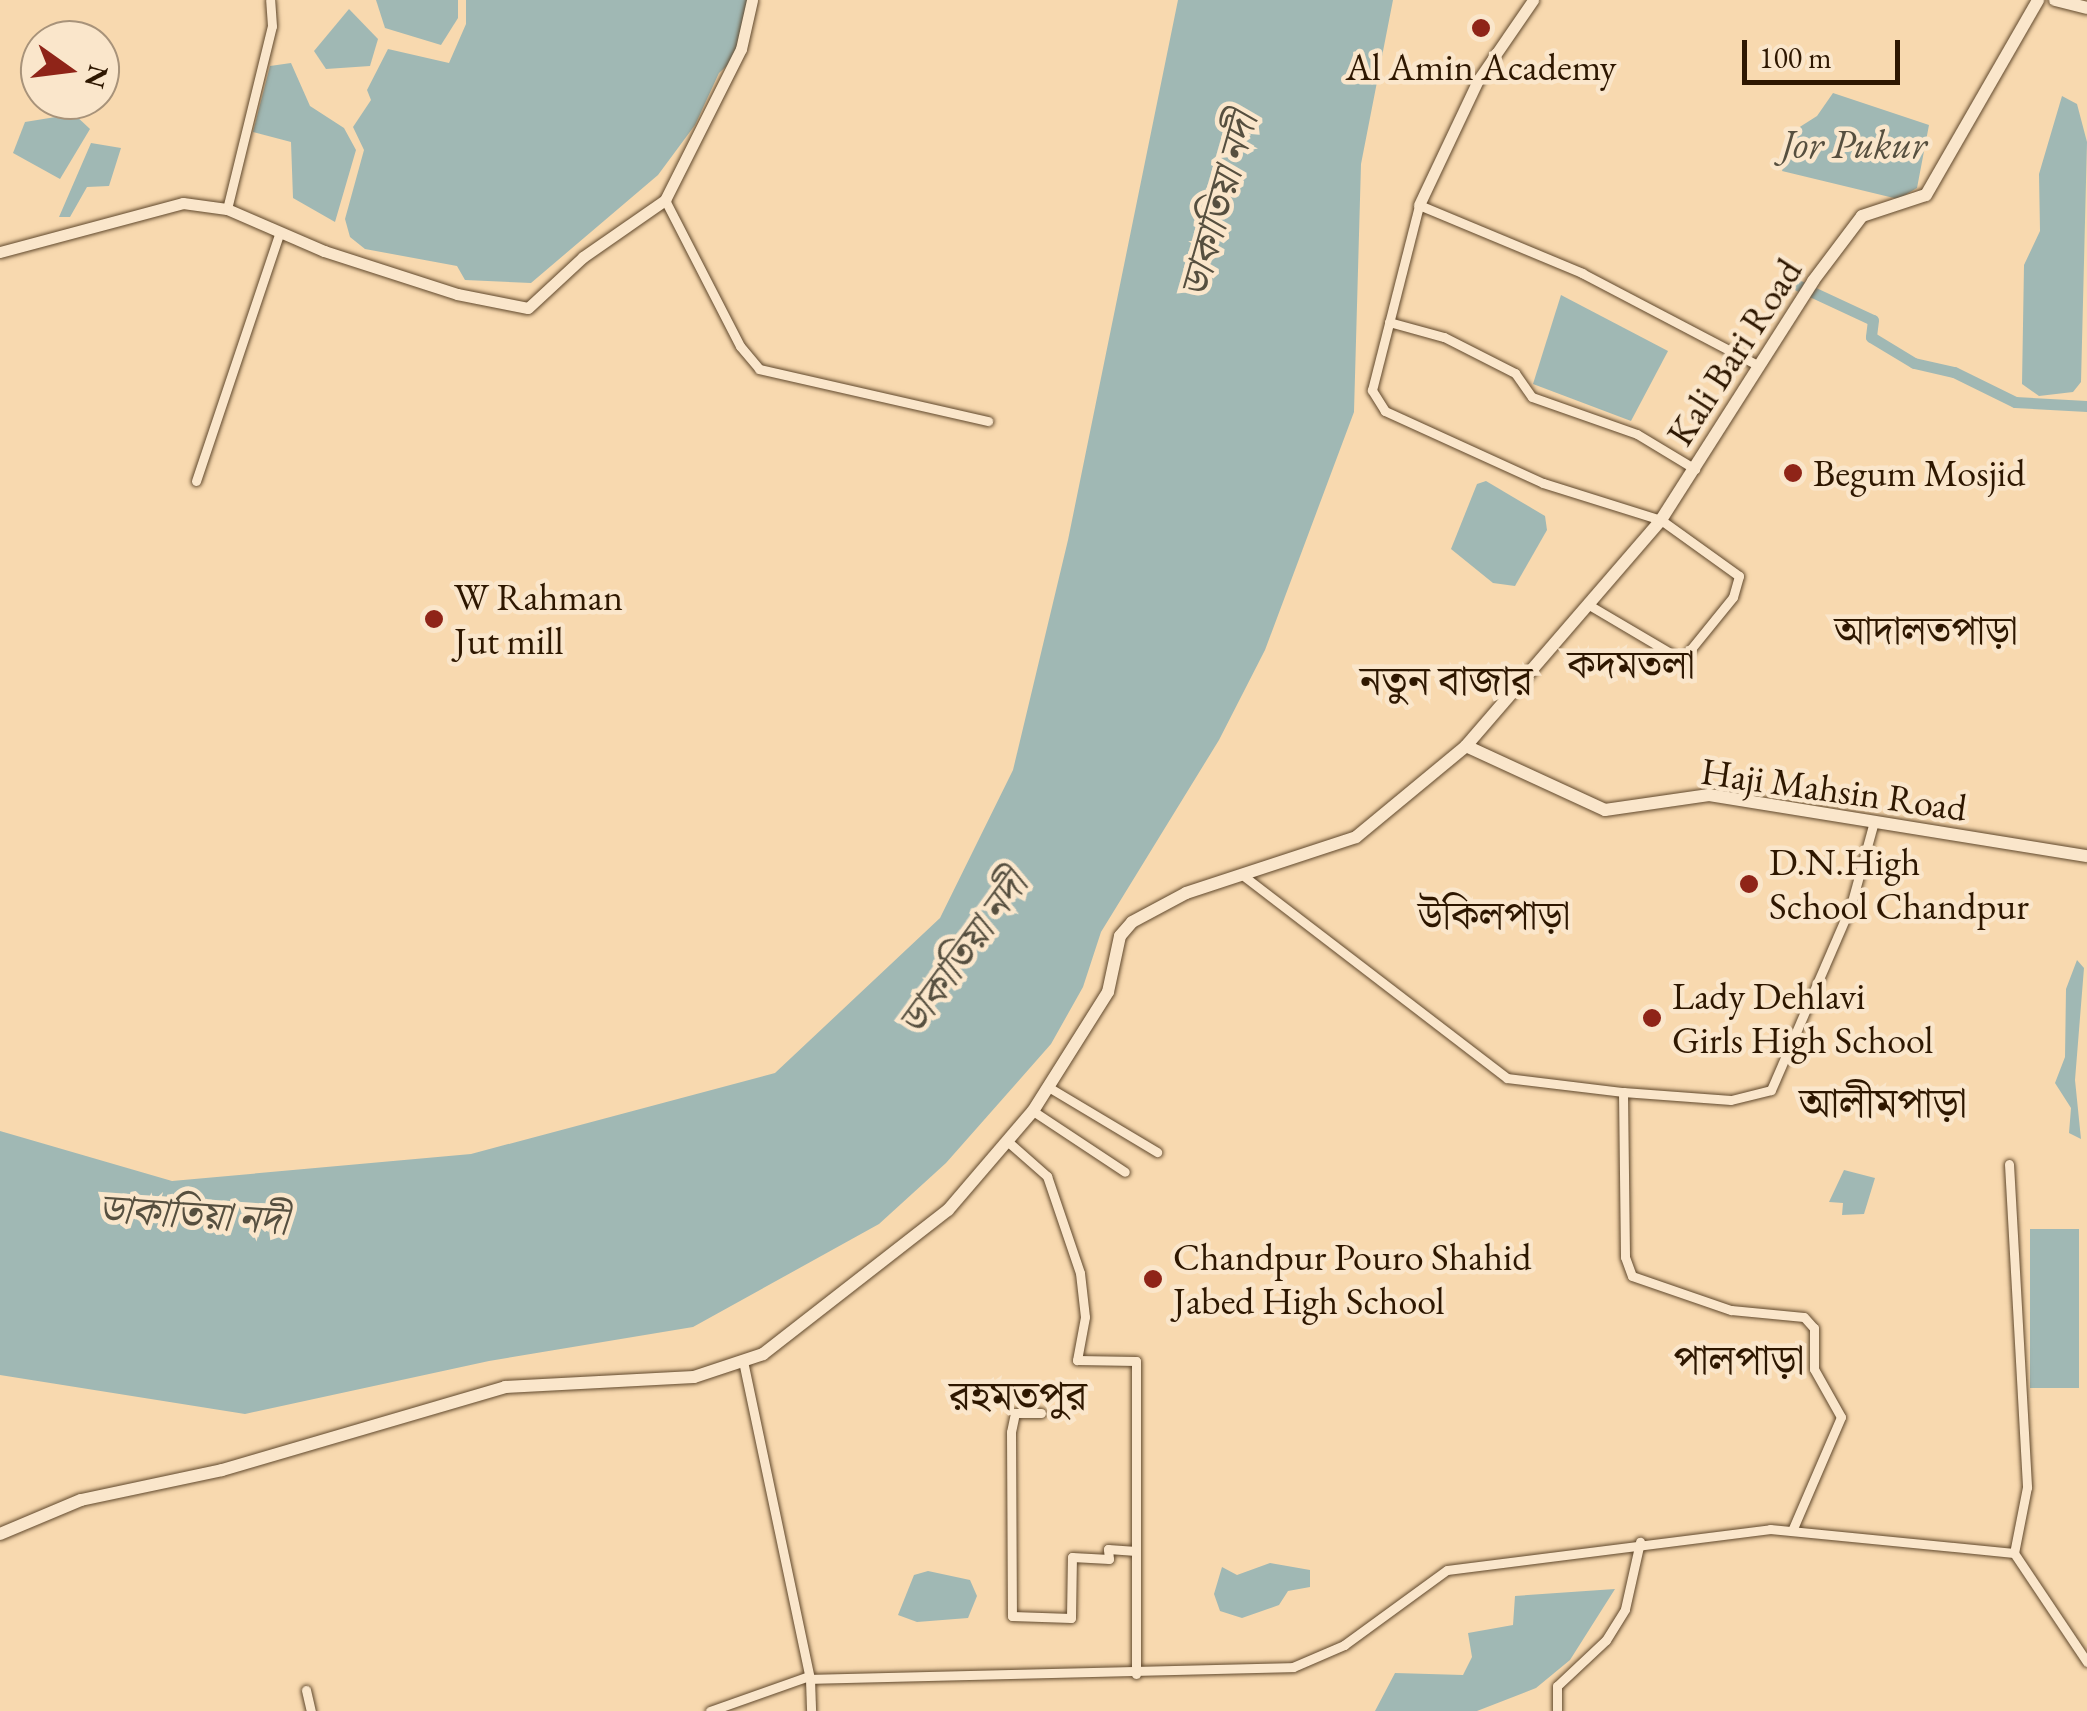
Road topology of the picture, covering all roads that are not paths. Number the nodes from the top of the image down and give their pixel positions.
1 (270, 0) edge
2 (752, 0) edge
3 (1532, 0) edge
4 (2038, 0) edge
5 (2054, 0) edge
6 (2087, 8) edge
7 (664, 200) junction
8 (1419, 205) junction
9 (227, 209) junction
10 (278, 235) junction
11 (0, 252) edge
12 (1389, 322) junction
13 (1760, 366) junction
14 (988, 422) dead end
15 (1695, 469) junction
16 (196, 481) dead end
17 (1662, 520) junction
18 (1589, 605) junction
19 (1466, 746) junction
20 (1873, 825) junction
21 (2087, 856) edge
22 (1245, 877) junction
23 (1050, 1088) junction
24 (1623, 1092) junction
25 (1033, 1111) junction
26 (1006, 1140) junction
27 (1156, 1152) dead end
28 (2009, 1164) dead end
29 (1125, 1172) dead end
30 (743, 1360) junction
31 (1041, 1413) dead end
32 (1792, 1532) junction
33 (0, 1534) edge
34 (1640, 1542) junction
35 (1136, 1551) junction
36 (2014, 1553) junction
37 (2087, 1662) edge
38 (1136, 1674) junction
39 (809, 1678) junction
40 (306, 1690) dead end
41 (310, 1711) edge
42 (710, 1711) edge
43 (811, 1711) edge
44 (1557, 1711) edge

1 - 9 street
2 - 7 street
3 - 8 street
4 - 13 main road, Kali Bari Road
5 - 6 main road
7 - 10 street
7 - 14 street
8 - 12 street
8 - 13 street
9 - 10 street
9 - 11 street
10 - 16 street
12 - 15 street
12 - 17 street
13 - 15 main road, Kali Bari Road
15 - 17 main road, Kali Bari Road
17 - 18 main road, Kali Bari Road
17 - 18 street
18 - 19 main road, Kali Bari Road
19 - 20 main road, Haji Mahsin Road
19 - 22 main road, Kali Bari Road
20 - 21 main road, Haji Mahsin Road
20 - 24 street
22 - 23 main road, Kali Bari Road
22 - 24 street
23 - 25 main road, Kali Bari Road
23 - 27 street
24 - 32 street
25 - 26 main road, Kali Bari Road
25 - 29 street
26 - 30 main road, Kali Bari Road
26 - 35 street
28 - 36 street
30 - 33 main road, Kali Bari Road
30 - 39 street
31 - 35 street
32 - 34 street
32 - 36 street
34 - 38 street
34 - 44 street
35 - 38 street
36 - 37 street
38 - 39 street
39 - 42 street
39 - 43 street
40 - 41 street

